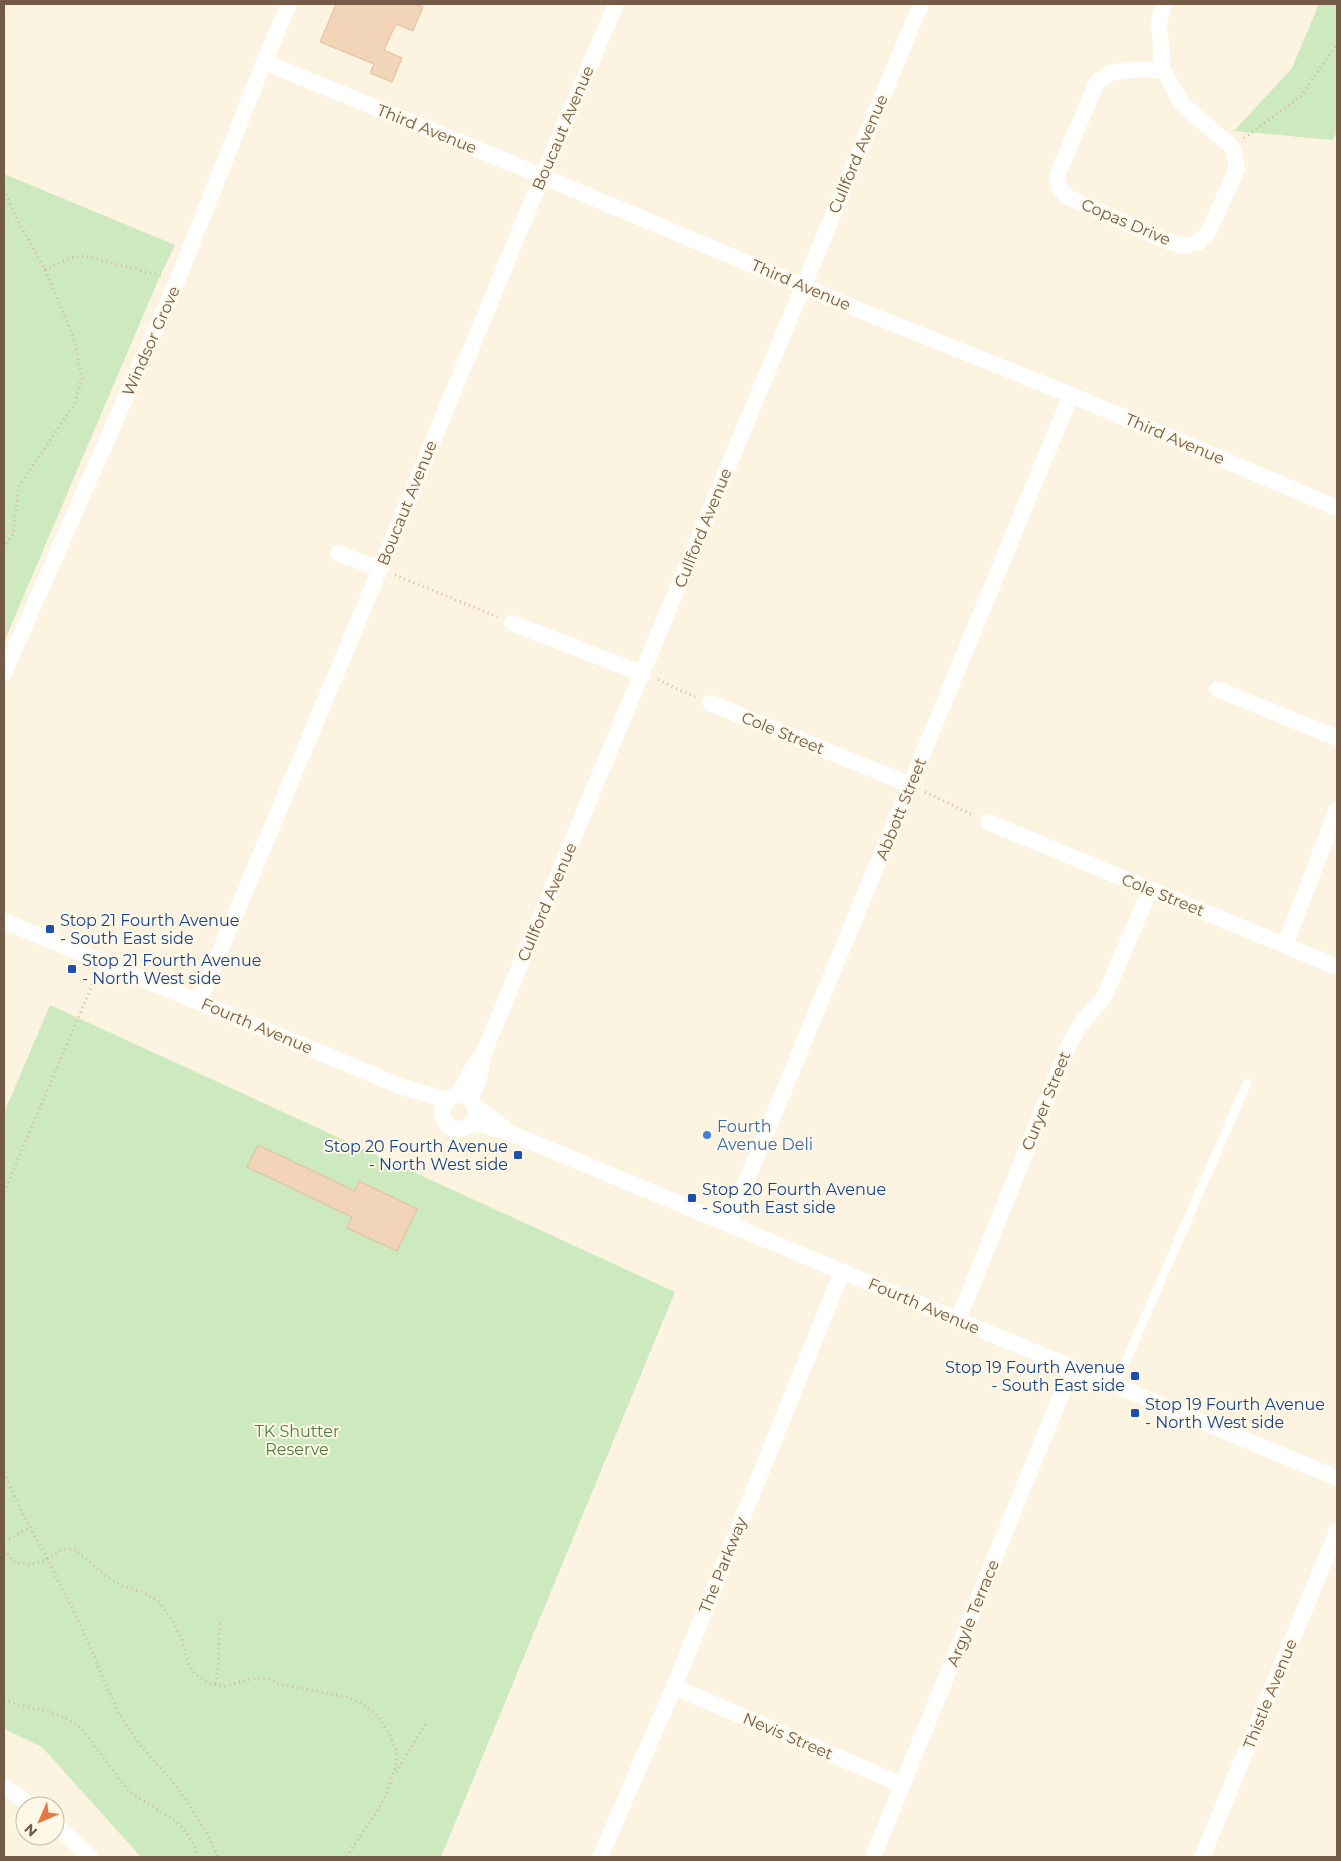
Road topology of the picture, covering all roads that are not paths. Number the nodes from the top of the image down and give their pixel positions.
1 (289, 4) edge
2 (616, 4) edge
3 (921, 4) edge
4 (1164, 4) edge
5 (264, 62) junction
6 (1163, 70) junction
7 (542, 177) junction
8 (802, 286) junction
9 (1071, 395) junction
10 (1335, 502) edge
11 (338, 553) dead end
12 (380, 569) junction
13 (512, 623) road end
14 (4, 674) edge
15 (643, 674) junction
16 (1217, 689) dead end
17 (710, 703) road end
18 (1337, 738) edge
19 (911, 786) junction
20 (1337, 810) edge
21 (988, 822) road end
22 (1150, 890) junction
23 (4, 922) edge
24 (1285, 944) junction
25 (1337, 967) edge
26 (199, 1001) junction
27 (1247, 1083) dead end
28 (461, 1106) junction
29 (730, 1222) junction
30 (842, 1272) junction
31 (958, 1320) junction
32 (1072, 1368) junction
33 (1115, 1386) junction
34 (1337, 1478) edge
35 (1337, 1531) edge
36 (674, 1687) junction
37 (903, 1785) junction
38 (4, 1786) edge
39 (18, 1796) edge
40 (65, 1833) edge
41 (90, 1857) edge
42 (600, 1857) edge
43 (873, 1857) edge
44 (1202, 1857) edge

1 - 5 street, Windsor Grove
2 - 7 street, Boucaut Avenue
3 - 8 street, Cullford Avenue
4 - 6 street, Copas Drive
5 - 7 street, Third Avenue
5 - 14 street, Windsor Grove
6 - 6 street, Copas Drive
7 - 8 street, Third Avenue
7 - 12 street, Boucaut Avenue
8 - 9 street, Third Avenue
8 - 15 street, Cullford Avenue
9 - 10 street, Third Avenue
9 - 19 street, Abbott Street
11 - 12 street
12 - 26 street, Boucaut Avenue
13 - 15 street
15 - 28 street, Cullford Avenue
16 - 18 street
17 - 19 street, Cole Street
19 - 29 street, Abbott Street
20 - 24 street
21 - 22 street, Cole Street
22 - 24 street, Cole Street
22 - 31 street, Curyer Street
23 - 26 street, Fourth Avenue
24 - 25 street, Cole Street
26 - 28 street, Fourth Avenue
27 - 33 lane
28 - 29 street, Fourth Avenue
29 - 30 street, Fourth Avenue
30 - 31 street, Fourth Avenue
30 - 36 street, The Parkway
31 - 32 street, Fourth Avenue
32 - 33 street, Fourth Avenue
32 - 37 street, Argyle Terrace
33 - 34 street, Fourth Avenue
35 - 44 street, Thistle Avenue
36 - 37 street, Nevis Street
36 - 42 street, The Parkway
37 - 43 street, Argyle Terrace
38 - 39 street
40 - 41 street

